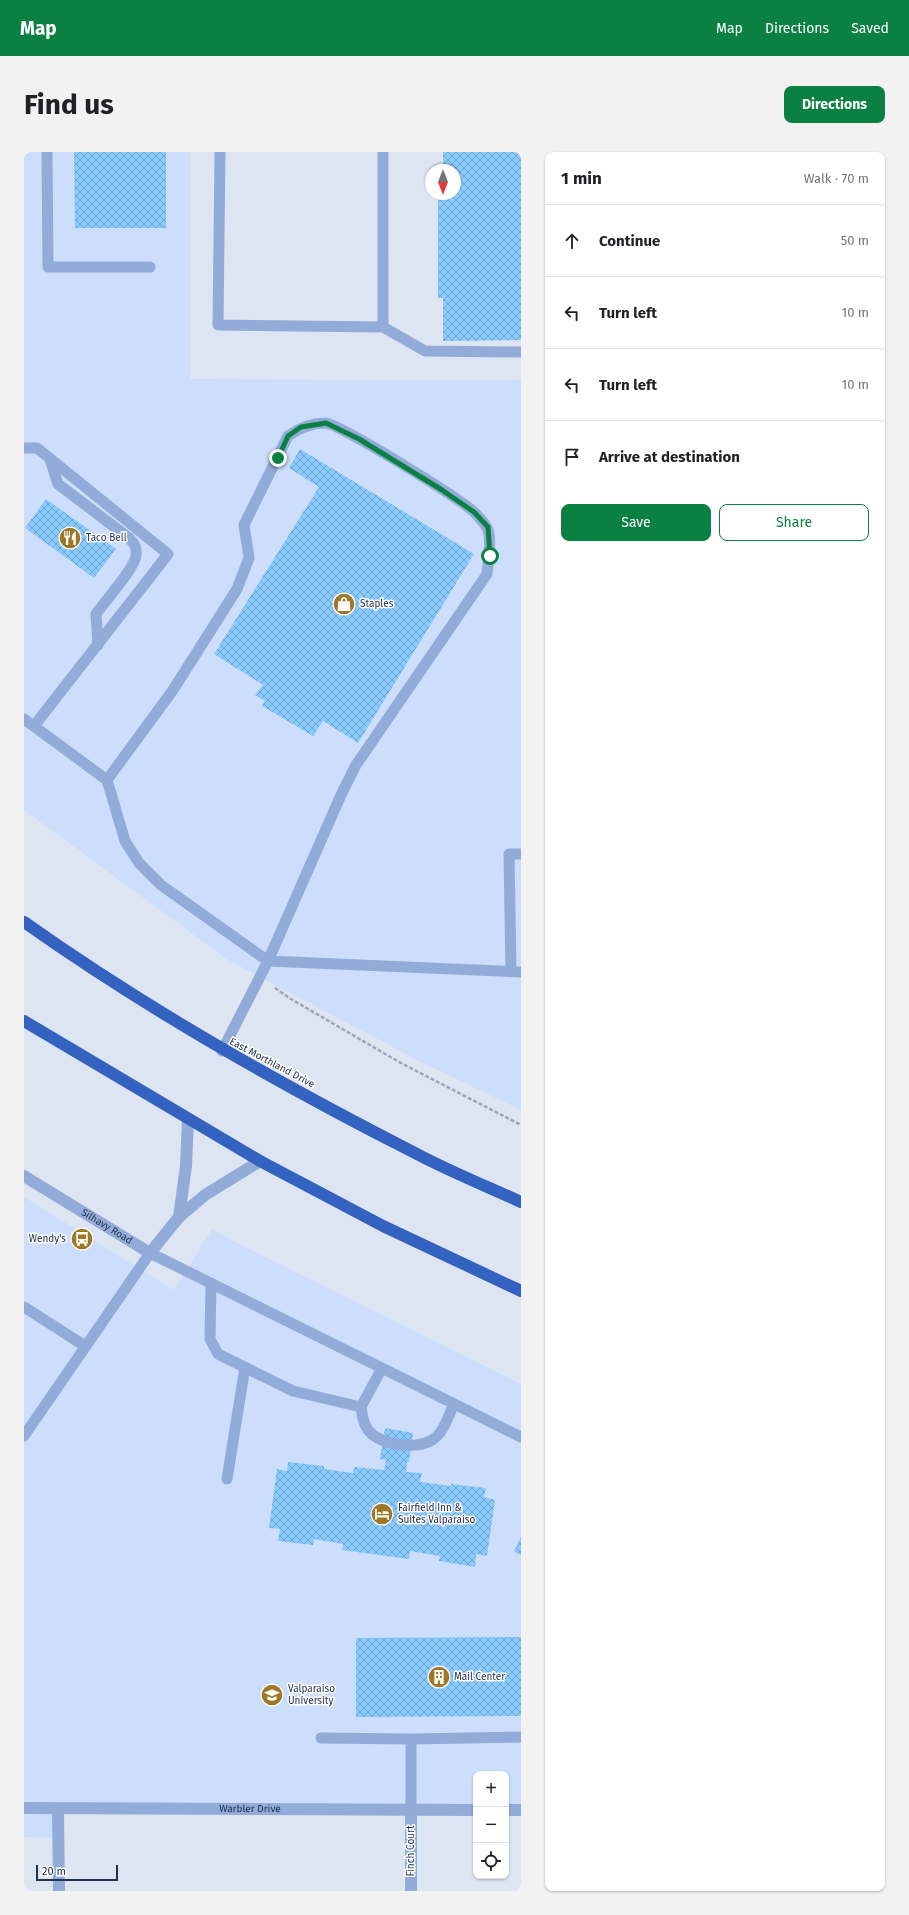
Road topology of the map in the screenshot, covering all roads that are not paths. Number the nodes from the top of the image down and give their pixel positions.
1 (48, 152) edge
2 (220, 152) edge
3 (383, 152) edge
4 (150, 267) dead end
5 (383, 327) junction
6 (521, 352) edge
7 (24, 448) edge
8 (50, 458) junction
9 (98, 645) junction
10 (24, 718) edge
11 (34, 726) junction
12 (107, 780) junction
13 (521, 854) edge
14 (24, 922) edge
15 (268, 961) junction
16 (516, 972) edge
17 (24, 1021) edge
18 (222, 1051) junction
19 (188, 1119) junction
20 (260, 1161) junction
21 (24, 1176) edge
22 (521, 1202) edge
23 (179, 1216) junction
24 (150, 1253) junction
25 (211, 1284) junction
26 (521, 1291) edge
27 (24, 1307) edge
28 (85, 1346) junction
29 (245, 1367) junction
30 (382, 1368) junction
31 (454, 1404) junction
32 (361, 1407) junction
33 (24, 1436) edge
34 (521, 1437) edge
35 (226, 1479) dead end
36 (521, 1737) edge
37 (321, 1738) dead end
38 (411, 1739) junction
39 (24, 1808) edge
40 (58, 1808) junction
41 (411, 1810) junction
42 (473, 1810) edge
43 (509, 1810) edge
44 (521, 1810) edge
45 (59, 1891) edge
46 (411, 1891) edge

1 - 4 lane
2 - 5 lane
3 - 5 lane
5 - 6 lane
7 - 8 lane
8 - 9 lane
8 - 9 lane
9 - 11 lane
10 - 11 lane
11 - 12 lane
12 - 15 lane
12 - 15 lane
13 - 16 lane
14 - 18 highway, East Morthland Drive
15 - 16 lane
15 - 18 lane
17 - 19 highway
18 - 22 highway, East Morthland Drive
19 - 20 highway
19 - 23 street
20 - 23 street
20 - 26 highway
21 - 24 street, Silhavy Road
23 - 24 street
24 - 25 lane
24 - 28 lane
25 - 29 lane
25 - 30 lane
27 - 28 lane
28 - 33 lane
29 - 32 lane
29 - 35 lane
30 - 31 lane
30 - 32 lane
31 - 32 lane
31 - 34 lane
36 - 38 lane
37 - 38 lane
38 - 41 lane
39 - 40 street, Warbler Drive
40 - 41 street, Warbler Drive
40 - 45 street
41 - 42 street, Warbler Drive
41 - 46 street, Finch Court
43 - 44 street

